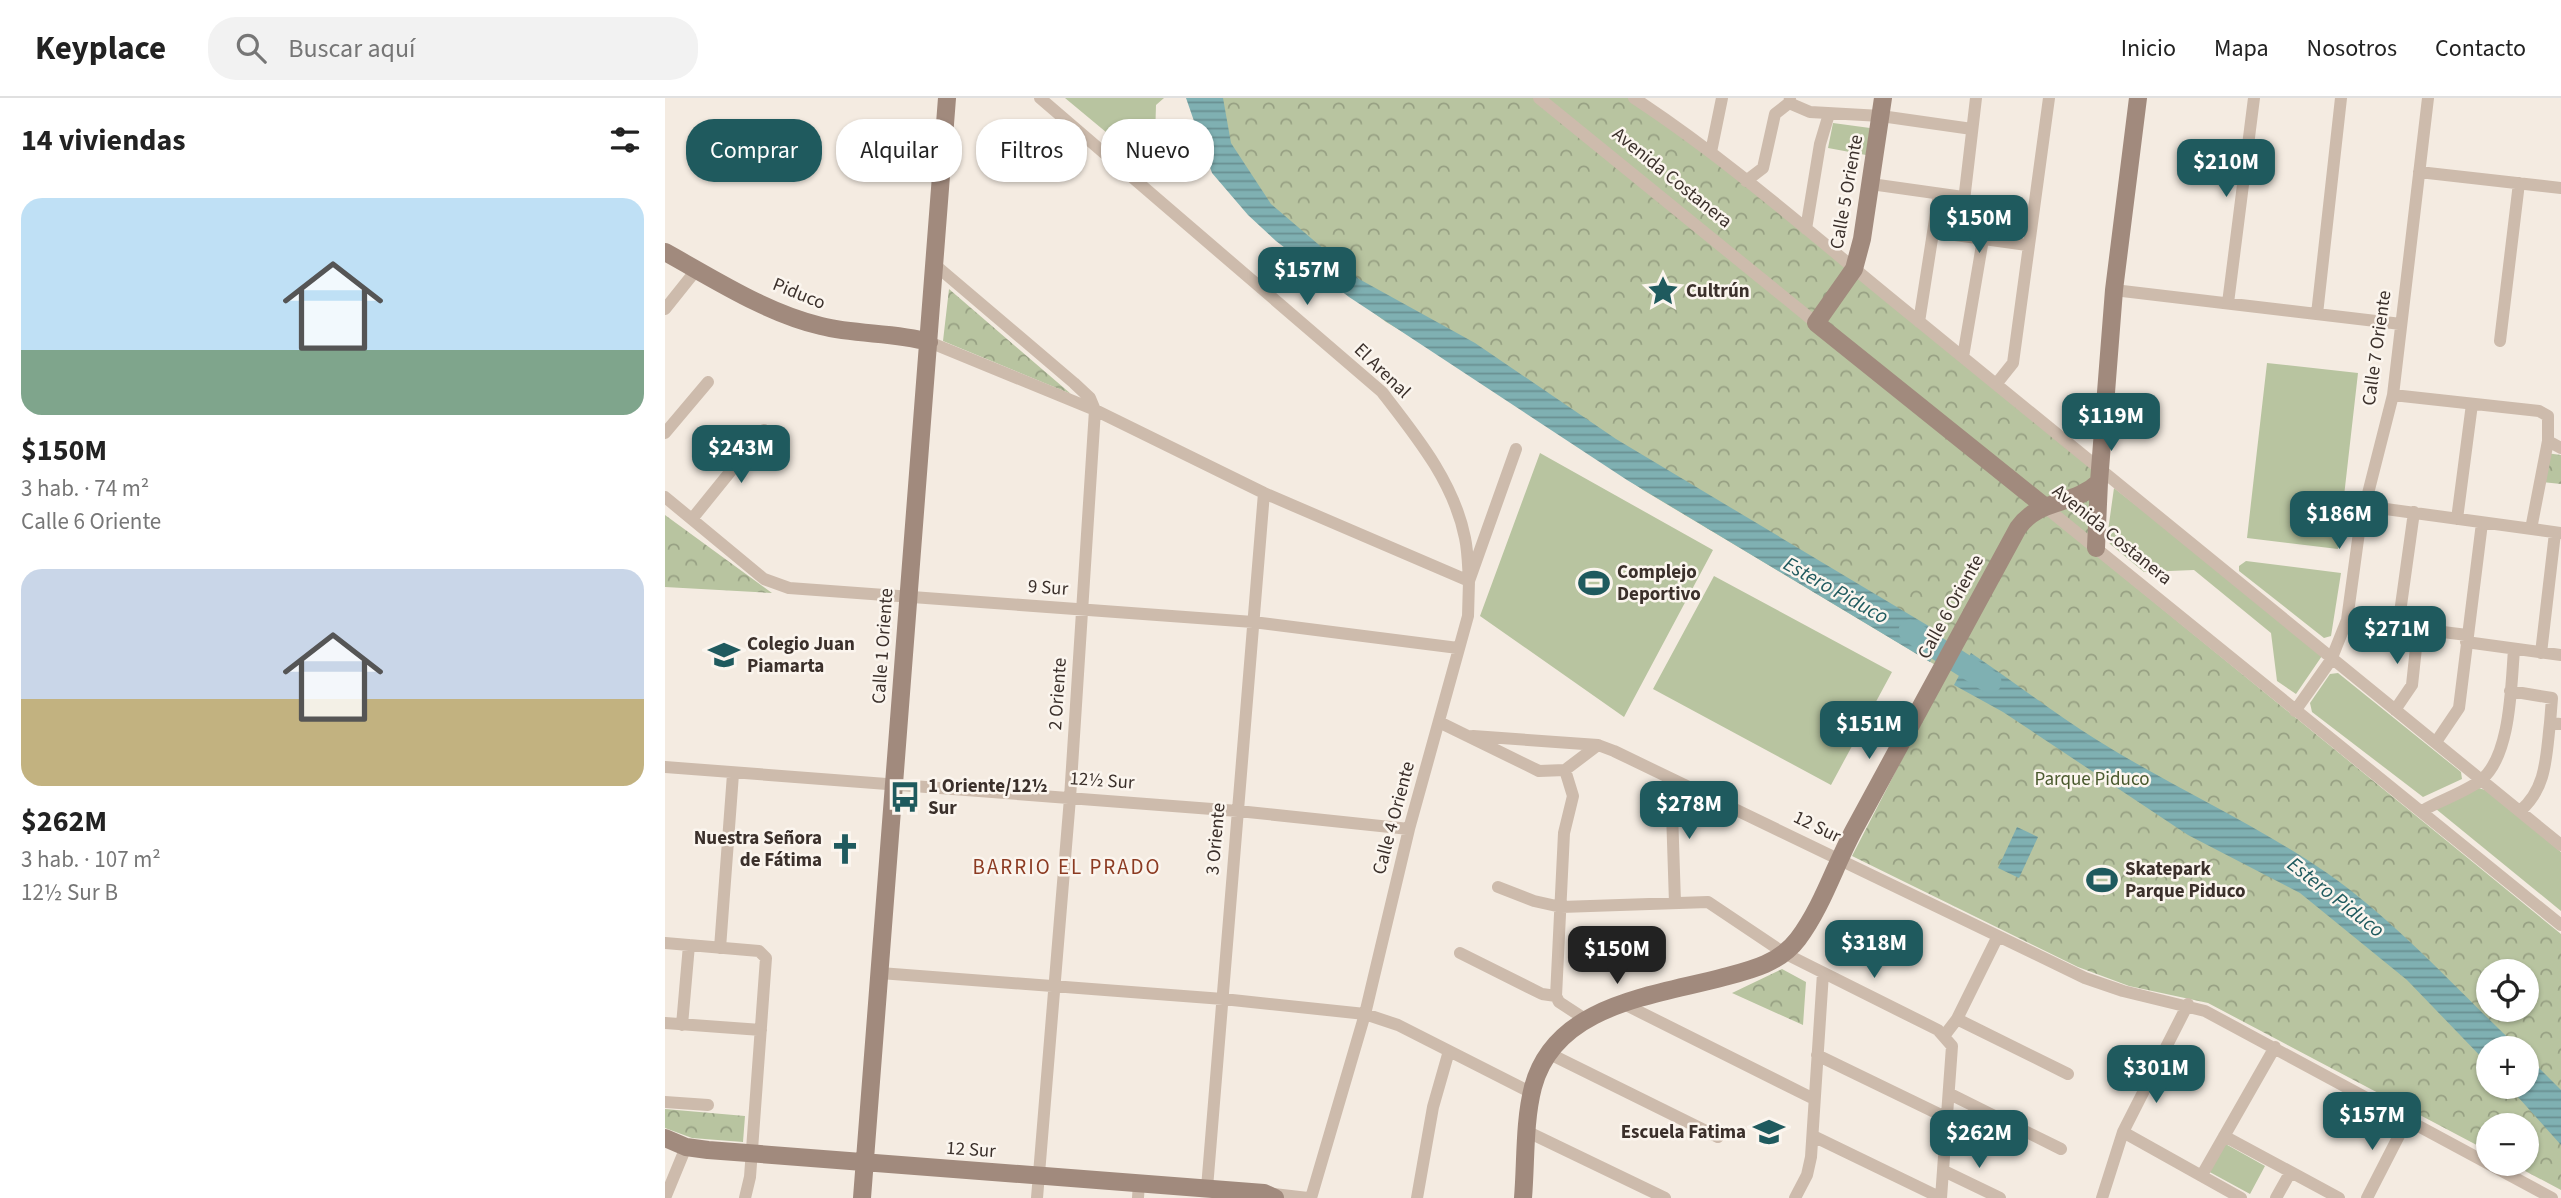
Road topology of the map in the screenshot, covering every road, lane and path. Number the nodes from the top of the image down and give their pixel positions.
1 (947, 98) edge
2 (1040, 98) edge
3 (1539, 98) edge
4 (1634, 98) edge
5 (1722, 98) edge
6 (1976, 98) edge
7 (2049, 98) edge
8 (2138, 98) edge
9 (2254, 98) edge
10 (2341, 98) edge
11 (2428, 98) edge
12 (1790, 101) edge
13 (1882, 107) edge
14 (1829, 114) junction
15 (1972, 129) junction
16 (1711, 152) junction
17 (2419, 172) junction
18 (1746, 181) junction
19 (1871, 184) junction
20 (2519, 184) junction
21 (2561, 188) edge
22 (1939, 194) junction
23 (1963, 197) junction
24 (1806, 229) junction
25 (1934, 232) junction
26 (1960, 235) junction
27 (1983, 239) junction
28 (2027, 246) junction
29 (665, 252) edge
30 (935, 264) junction
31 (697, 269) junction
32 (1854, 269) junction
33 (2114, 290) junction
34 (2228, 303) junction
35 (665, 309) edge
36 (2317, 314) junction
37 (1919, 322) junction
38 (1816, 323) junction
39 (2401, 324) junction
40 (2500, 341) dead end
41 (929, 342) junction
42 (1963, 357) junction
43 (708, 382) dead end
44 (1997, 383) junction
45 (2393, 395) junction
46 (2472, 404) junction
47 (1095, 410) junction
48 (764, 430) dead end
49 (665, 433) edge
50 (2548, 442) junction
51 (2561, 448) edge
52 (1516, 449) dead end
53 (2100, 474) junction
54 (1264, 493) junction
55 (665, 497) edge
56 (2044, 506) junction
57 (2364, 506) junction
58 (2414, 512) junction
59 (2457, 519) junction
60 (692, 520) junction
61 (2482, 523) junction
62 (2531, 529) junction
63 (2558, 533) edge
64 (2096, 548) junction
65 (1469, 581) junction
66 (908, 597) junction
67 (1083, 610) junction
68 (2347, 620) junction
69 (1253, 622) junction
70 (2398, 627) junction
71 (2418, 629) junction
72 (2467, 638) junction
73 (1458, 648) junction
74 (2514, 649) junction
75 (2541, 653) junction
76 (2561, 656) edge
77 (2331, 660) junction
78 (2510, 691) junction
79 (2395, 710) junction
80 (2295, 711) junction
81 (1439, 722) junction
82 (2556, 723) edge
83 (1469, 736) junction
84 (2435, 742) junction
85 (1598, 745) junction
86 (665, 767) edge
87 (1565, 770) junction
88 (733, 774) junction
89 (2481, 780) junction
90 (1671, 781) junction
91 (894, 784) junction
92 (1070, 798) junction
93 (1238, 811) junction
94 (2422, 811) junction
95 (2520, 811) junction
96 (1409, 829) junction
97 (2561, 845) edge
98 (1839, 861) junction
99 (1498, 887) dead end
100 (1675, 903) junction
101 (1561, 907) junction
102 (2561, 925) edge
103 (1997, 938) junction
104 (665, 943) edge
105 (689, 945) junction
106 (720, 947) junction
107 (1460, 953) dead end
108 (1784, 953) junction
109 (880, 973) junction
110 (1823, 973) junction
111 (1055, 986) junction
112 (1556, 996) junction
113 (1223, 999) junction
114 (1624, 1004) junction
115 (2187, 1004) junction
116 (1365, 1014) junction
117 (1585, 1019) junction
118 (1957, 1019) junction
119 (665, 1023) edge
120 (682, 1024) junction
121 (761, 1030) junction
122 (1944, 1036) junction
123 (2275, 1047) junction
124 (1448, 1051) junction
125 (1548, 1053) junction
126 (1817, 1055) junction
127 (2068, 1074) dead end
128 (1532, 1093) junction
129 (1950, 1094) junction
130 (1814, 1099) junction
131 (665, 1102) edge
132 (708, 1105) dead end
133 (1947, 1118) junction
134 (2407, 1120) junction
135 (1528, 1132) junction
136 (2123, 1132) junction
137 (1813, 1136) junction
138 (2224, 1136) junction
139 (1718, 1137) dead end
140 (665, 1138) edge
141 (686, 1147) junction
142 (2061, 1149) dead end
143 (751, 1154) junction
144 (864, 1163) junction
145 (1944, 1171) junction
146 (2290, 1173) junction
147 (2202, 1175) junction
148 (1039, 1176) junction
149 (1207, 1188) junction
150 (1139, 1191) edge
151 (1269, 1195) edge
152 (2536, 1195) edge
153 (665, 1198) edge
154 (745, 1198) edge
155 (862, 1198) edge
156 (1037, 1198) edge
157 (1309, 1198) edge
158 (1417, 1198) edge
159 (1523, 1198) edge
160 (1665, 1198) edge
161 (1795, 1198) edge
162 (1941, 1198) edge
163 (2000, 1198) edge
164 (2102, 1198) edge
165 (2241, 1198) edge
166 (2276, 1198) edge
167 (2339, 1198) edge
168 (2367, 1198) edge
169 (2552, 1198) edge

1 - 30 main road, Calle 1 Oriente
2 - 65 street, El Arenal
3 - 38 street, Avenida Costanera
4 - 16 street
5 - 16 street
6 - 15 street
7 - 28 street
8 - 33 main road
9 - 34 street
10 - 36 street
11 - 17 street, Calle 7 Oriente
12 - 14 street
12 - 18 street
13 - 14 street
13 - 15 street
13 - 19 main road, Calle 5 Oriente
14 - 24 street
15 - 23 street
16 - 18 street
17 - 20 street
17 - 39 street, Calle 7 Oriente
18 - 24 street
19 - 22 street
19 - 32 main road, Calle 5 Oriente
20 - 21 street
20 - 40 street
22 - 23 street
22 - 25 street
23 - 26 street
24 - 32 street
25 - 26 street
25 - 37 street
26 - 27 street
27 - 28 street
27 - 42 street
28 - 44 street
29 - 31 main road, Piduco
30 - 41 main road, Calle 1 Oriente
30 - 47 street
31 - 35 street
31 - 41 main road, Piduco
32 - 37 street
32 - 38 main road, Calle 5 Oriente
33 - 34 street
33 - 53 main road
34 - 36 street
36 - 39 street
37 - 42 street
38 - 56 main road, Avenida Costanera
39 - 45 street, Calle 7 Oriente
41 - 47 street
41 - 66 main road, Calle 1 Oriente
42 - 44 street
43 - 49 street
44 - 53 street
45 - 46 street
45 - 57 street, Calle 7 Oriente
46 - 50 street
46 - 59 street
47 - 54 street
47 - 67 street, 2 Oriente
48 - 60 street
50 - 51 street
50 - 62 street
52 - 65 street, Calle 4 Oriente
53 - 56 main road, Calle 6 Oriente
53 - 64 main road
53 - 77 street
54 - 65 street
54 - 69 street, 3 Oriente
55 - 60 street, 9 Sur
56 - 64 street, Avenida Costanera
56 - 98 main road, Calle 6 Oriente
57 - 58 street
57 - 68 street, Calle 7 Oriente
58 - 59 street
58 - 70 street
59 - 61 street
60 - 66 street, 9 Sur
61 - 62 street
61 - 72 street
62 - 63 street
63 - 75 street
64 - 80 street, Avenida Costanera
65 - 73 street, Calle 4 Oriente
66 - 67 street, 9 Sur
66 - 91 main road, Calle 1 Oriente
67 - 69 street, 9 Sur
67 - 92 street, 2 Oriente
68 - 70 street
68 - 77 street, Calle 7 Oriente
69 - 73 street, 9 Sur
69 - 93 street, 3 Oriente
70 - 71 street
71 - 72 street
71 - 79 street
72 - 74 street
72 - 84 street
73 - 81 street, Calle 4 Oriente
74 - 75 street
74 - 78 street
75 - 76 street
77 - 79 street
77 - 80 street, Calle 7 Oriente
78 - 82 street
78 - 89 street
79 - 84 street
80 - 94 street, Avenida Costanera
81 - 83 street
81 - 96 street, Calle 4 Oriente
82 - 95 street
83 - 85 street, 12 Sur
83 - 87 street
84 - 89 street
85 - 87 street
85 - 90 street, 12 Sur
86 - 88 street, 12½ Sur
87 - 101 street
88 - 91 street, 12½ Sur
88 - 106 street
89 - 94 street
89 - 95 street
90 - 98 street, 12 Sur
90 - 100 street
91 - 92 street, 12½ Sur
91 - 109 main road, Calle 1 Oriente
92 - 93 street, 12½ Sur
92 - 111 street, 2 Oriente
93 - 96 street, 12½ Sur
93 - 113 street, 3 Oriente
94 - 102 street, Avenida Costanera
95 - 97 street
96 - 116 street, Calle 4 Oriente
98 - 103 street, 12 Sur
98 - 108 main road, Calle 6 Oriente
99 - 101 street
100 - 101 street
100 - 108 street
101 - 112 street
103 - 115 street, 12 Sur
103 - 118 street
104 - 105 street
105 - 106 street
105 - 120 street
106 - 121 street
107 - 112 street
108 - 110 street
108 - 114 main road, Calle 6 Oriente
109 - 111 street
109 - 144 main road, Calle 1 Oriente
110 - 122 street
110 - 126 street
111 - 113 street
111 - 148 street, 2 Oriente
112 - 117 street
113 - 116 street
113 - 149 street, 3 Oriente
114 - 117 main road, Calle 6 Oriente
114 - 130 street
115 - 123 street, 12 Sur
115 - 136 street
116 - 124 street
116 - 157 street, Calle 4 Oriente
117 - 125 main road, Calle 6 Oriente
118 - 122 street
118 - 127 street
119 - 120 street
120 - 121 street
121 - 143 street
122 - 129 street
123 - 134 street, 12 Sur
123 - 138 street
124 - 128 street
124 - 158 street
125 - 128 main road, Calle 6 Oriente
125 - 139 street
126 - 130 street
126 - 133 street
128 - 135 main road, Calle 6 Oriente
129 - 133 street
129 - 142 street
130 - 137 street
131 - 132 street
133 - 145 street
134 - 152 street, 12 Sur
134 - 168 street
135 - 159 main road, Calle 6 Oriente
135 - 160 street
136 - 147 street
136 - 164 street
137 - 161 street
137 - 162 street
138 - 146 street
138 - 147 street
140 - 141 main road, 12 Sur
141 - 143 main road, 12 Sur
141 - 153 street
143 - 144 main road, 12 Sur
143 - 154 street
144 - 148 main road, 12 Sur
144 - 155 main road, Calle 1 Oriente
145 - 162 street
145 - 163 street
146 - 166 street
146 - 167 street
147 - 165 street
148 - 150 main road, 12 Sur
148 - 156 street, 2 Oriente
149 - 150 main road, 12 Sur
149 - 151 main road, 12 Sur
151 - 157 street
152 - 169 street, 12 Sur

